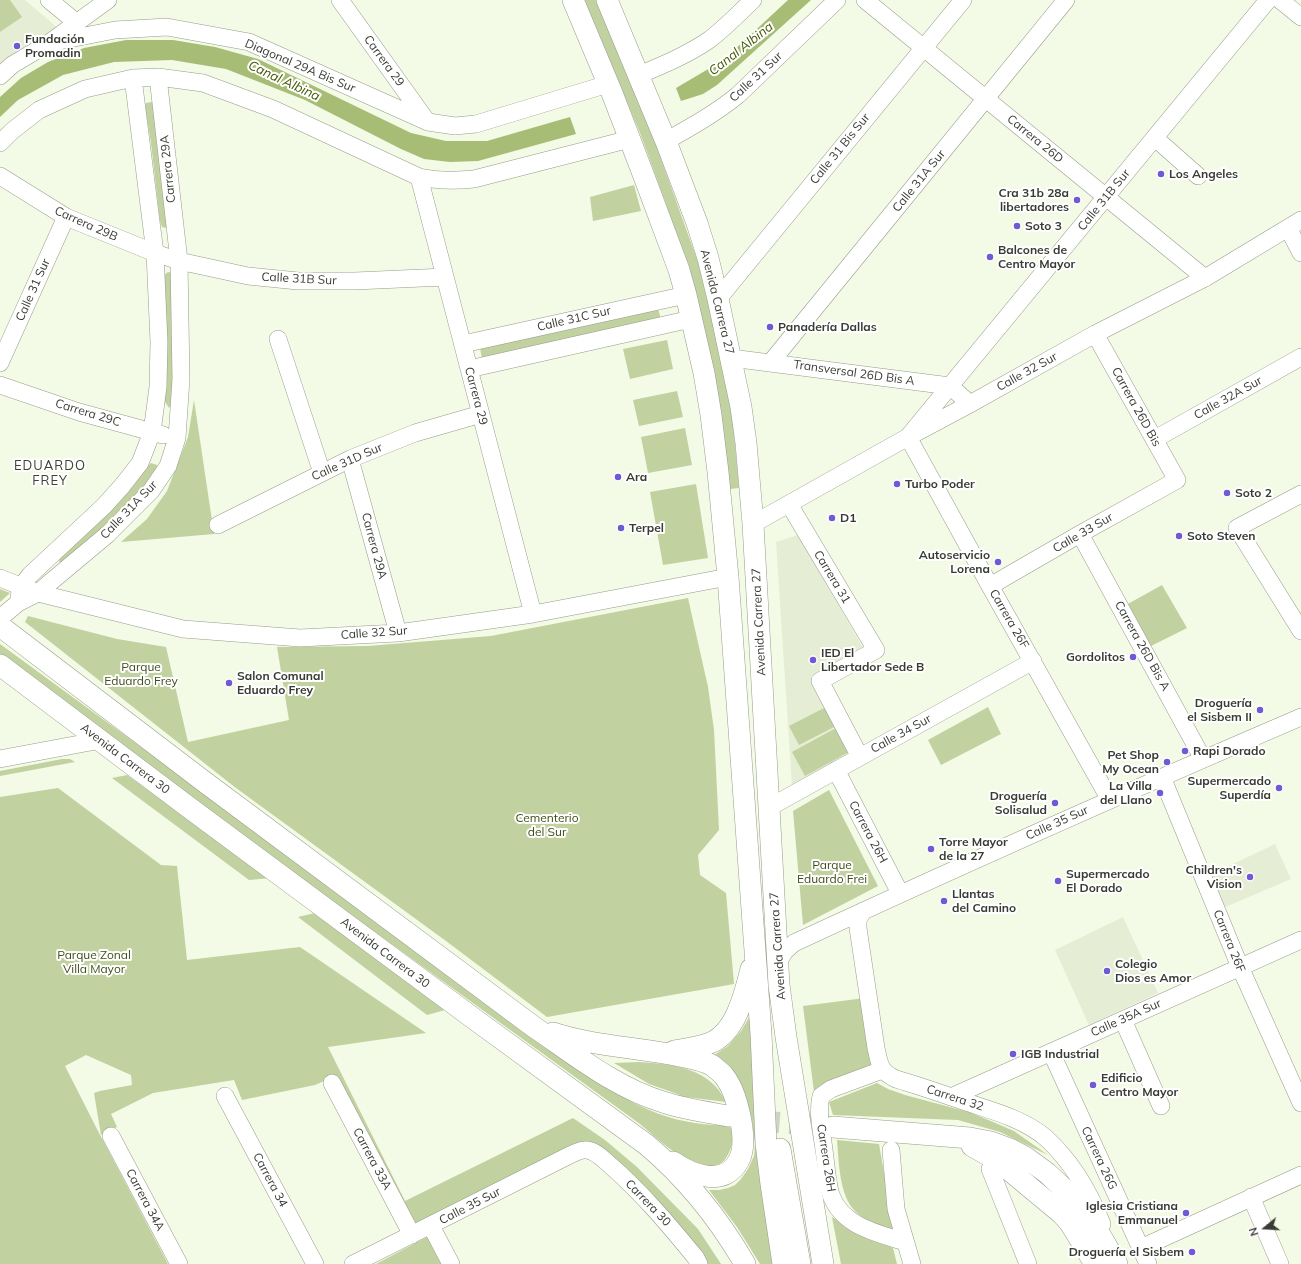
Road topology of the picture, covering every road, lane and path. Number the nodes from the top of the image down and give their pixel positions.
1 (49, 0) edge
2 (340, 0) edge
3 (573, 0) edge
4 (607, 0) edge
5 (753, 0) edge
6 (837, 0) edge
7 (865, 0) edge
8 (963, 0) edge
9 (1066, 0) edge
10 (1268, 0) edge
11 (1280, 0) edge
12 (101, 2) edge
13 (1301, 17) edge
14 (77, 23) junction
15 (49, 43) junction
16 (923, 48) junction
17 (639, 75) junction
18 (0, 76) edge
19 (158, 77) junction
20 (133, 78) junction
21 (608, 84) junction
22 (985, 99) junction
23 (428, 122) junction
24 (1155, 138) junction
25 (630, 139) junction
26 (666, 141) junction
27 (0, 143) edge
28 (0, 176) edge
29 (1198, 176) dead end
30 (419, 177) junction
31 (1106, 198) junction
32 (66, 217) junction
33 (1294, 224) edge
34 (1301, 253) edge
35 (155, 254) junction
36 (179, 261) junction
37 (445, 277) junction
38 (1204, 278) junction
39 (686, 295) junction
40 (718, 299) junction
41 (691, 319) junction
42 (1096, 334) junction
43 (278, 339) dead end
44 (463, 344) junction
45 (1301, 357) edge
46 (731, 358) junction
47 (771, 362) junction
48 (0, 363) edge
49 (469, 369) junction
50 (0, 385) edge
51 (950, 386) junction
52 (970, 404) junction
53 (481, 414) junction
54 (152, 432) junction
55 (908, 437) junction
56 (177, 438) junction
57 (1154, 439) junction
58 (350, 459) junction
59 (322, 473) junction
60 (1177, 480) joint
61 (1301, 494) edge
62 (788, 504) junction
63 (753, 524) junction
64 (218, 525) dead end
65 (1080, 534) junction
66 (728, 577) junction
67 (0, 578) edge
68 (990, 586) junction
69 (38, 593) junction
70 (19, 595) junction
71 (534, 614) junction
72 (0, 618) edge
73 (0, 626) edge
74 (1301, 631) edge
75 (398, 633) junction
76 (1033, 661) junction
77 (0, 665) edge
78 (1301, 717) edge
79 (101, 740) junction
80 (860, 757) junction
81 (0, 759) edge
82 (1203, 759) junction
83 (836, 770) junction
84 (1162, 777) junction
85 (1110, 800) junction
86 (770, 808) junction
87 (900, 893) junction
88 (862, 911) junction
89 (1301, 940) edge
90 (755, 957) junction
91 (778, 962) junction
92 (1240, 967) junction
93 (1123, 1020) junction
94 (534, 1027) junction
95 (760, 1034) junction
96 (1051, 1052) junction
97 (663, 1053) junction
98 (882, 1070) junction
99 (332, 1083) dead end
100 (225, 1096) dead end
101 (951, 1097) junction
102 (1301, 1103) edge
103 (1161, 1106) dead end
104 (728, 1116) tunnel mouth
105 (833, 1127) tunnel mouth
106 (111, 1136) dead end
107 (950, 1136) junction
108 (647, 1145) junction
109 (587, 1150) joint
110 (891, 1150) dead end
111 (990, 1168) dead end
112 (1301, 1175) edge
113 (1251, 1197) junction
114 (431, 1226) junction
115 (412, 1235) junction
116 (905, 1242) junction
117 (1140, 1248) junction
118 (1116, 1262) edge
119 (179, 1264) edge
120 (315, 1264) edge
121 (353, 1264) edge
122 (451, 1264) edge
123 (699, 1264) edge
124 (745, 1264) edge
125 (783, 1264) edge
126 (800, 1264) edge
127 (823, 1264) edge
128 (912, 1264) edge
129 (1028, 1264) edge
130 (1094, 1264) edge
131 (1148, 1264) edge
132 (1280, 1264) edge

1 - 14 street
2 - 23 street, Carrera 29
3 - 21 main road, Avenida Carrera 27
4 - 17 main road, Avenida Carrera 27
5 - 17 street
6 - 26 street, Calle 31 Sur
7 - 16 street, Carrera 26D
8 - 16 street, Calle 31 Bis Sur
9 - 22 street, Calle 31A Sur
10 - 24 street, Calle 31B Sur
11 - 13 street
12 - 14 street
14 - 15 street
15 - 18 street
15 - 23 street, Diagonal 29A Bis Sur
16 - 22 street, Carrera 26D
16 - 40 street, Calle 31 Bis Sur
17 - 26 main road, Avenida Carrera 27
19 - 20 street
19 - 30 street
19 - 36 street, Carrera 29A
20 - 27 street
20 - 35 street, Carrera 29A
21 - 23 street
21 - 25 main road, Avenida Carrera 27
22 - 31 street, Carrera 26D
22 - 47 street, Calle 31A Sur
24 - 29 street
24 - 31 street, Calle 31B Sur
25 - 30 street
25 - 39 main road, Avenida Carrera 27
26 - 40 main road, Avenida Carrera 27
28 - 32 street, Carrera 29B
30 - 37 street, Carrera 29
31 - 38 street, Carrera 26D
31 - 51 street, Calle 31B Sur
32 - 35 street, Carrera 29B
32 - 48 street, Calle 31 Sur
33 - 34 street
33 - 38 street, Calle 32 Sur
35 - 36 street, Calle 31B Sur
35 - 54 street, Calle 31A Sur
36 - 37 street, Calle 31B Sur
36 - 56 street, Calle 31A Sur
37 - 44 street, Carrera 29
38 - 42 street, Calle 32 Sur
39 - 41 main road, Avenida Carrera 27
39 - 44 street, Calle 31C Sur
40 - 46 main road, Avenida Carrera 27
41 - 49 street
41 - 66 main road, Avenida Carrera 27
42 - 52 street, Calle 32 Sur
42 - 57 street, Carrera 26D Bis
43 - 59 street
44 - 49 street, Carrera 29
45 - 57 street, Calle 32A Sur
46 - 47 street, Transversal 26D Bis A
46 - 63 main road, Avenida Carrera 27
47 - 51 street, Transversal 26D Bis A
49 - 53 street, Carrera 29
50 - 54 street, Carrera 29C
51 - 52 street
51 - 55 street, Calle 31B Sur
52 - 55 street, Calle 32 Sur
53 - 58 street, Calle 31D Sur
53 - 71 street, Carrera 29
54 - 56 street, Carrera 29C
54 - 70 street, Calle 31A Sur
55 - 62 street, Calle 32 Sur
55 - 68 street, Carrera 26F
56 - 69 street, Calle 31A Sur
57 - 60 street, Carrera 26D Bis
58 - 59 street, Calle 31D Sur
58 - 75 street, Carrera 29A
59 - 64 street, Calle 31D Sur
60 - 65 street, Calle 33 Sur
61 - 74 street
62 - 63 street, Calle 32 Sur
62 - 80 street, Carrera 31
63 - 86 main road, Avenida Carrera 27
65 - 68 street, Calle 33 Sur
65 - 82 street, Carrera 26D Bis A
66 - 71 street, Calle 32 Sur
66 - 90 main road, Avenida Carrera 27
67 - 70 street, Calle 32 Sur
68 - 76 street, Carrera 26F
69 - 70 street, Calle 32 Sur
69 - 75 street, Calle 32 Sur
70 - 72 street, Calle 31A Sur
71 - 75 street, Calle 32 Sur
73 - 94 main road
76 - 80 street, Calle 34 Sur
76 - 85 street, Carrera 26F
77 - 79 main road, Avenida Carrera 30
78 - 82 street, Calle 35 Sur
79 - 81 street
79 - 108 main road, Avenida Carrera 30
80 - 83 street, Calle 34 Sur
82 - 84 street, Calle 35 Sur
83 - 86 street, Calle 34 Sur
83 - 87 street, Carrera 26H
84 - 85 street, Calle 35 Sur
84 - 92 street, Carrera 26F
85 - 87 street, Calle 35 Sur
86 - 91 main road, Avenida Carrera 27
87 - 88 street, Calle 35 Sur
88 - 91 street, Calle 35 Sur
88 - 98 street
89 - 92 street, Calle 35A Sur
90 - 95 main road, Avenida Carrera 27
90 - 97 main road
91 - 127 main road, Avenida Carrera 27
92 - 93 street, Calle 35A Sur
92 - 102 street, Carrera 26F
93 - 96 street, Calle 35A Sur
93 - 103 street
94 - 97 main road
94 - 104 main road
95 - 125 main road, Avenida Carrera 27
95 - 126 main road, Avenida Carrera 27
96 - 101 street, Calle 35A Sur
96 - 117 street, Carrera 26G
97 - 108 main road
98 - 101 street, Carrera 32
98 - 116 street, Carrera 26H
99 - 115 street, Carrera 33A
100 - 120 street, Carrera 34
101 - 118 street, Carrera 32
105 - 107 main road
106 - 119 street, Carrera 34A
107 - 118 main road
107 - 130 main road
108 - 124 main road, Avenida Carrera 30
109 - 114 street, Calle 35 Sur
109 - 123 street, Carrera 30
110 - 116 street
111 - 129 street
112 - 113 street
113 - 117 street
113 - 132 street
114 - 115 street, Calle 35 Sur
114 - 122 street
115 - 121 street, Calle 35 Sur
116 - 128 street
117 - 131 street, Carrera 26G

